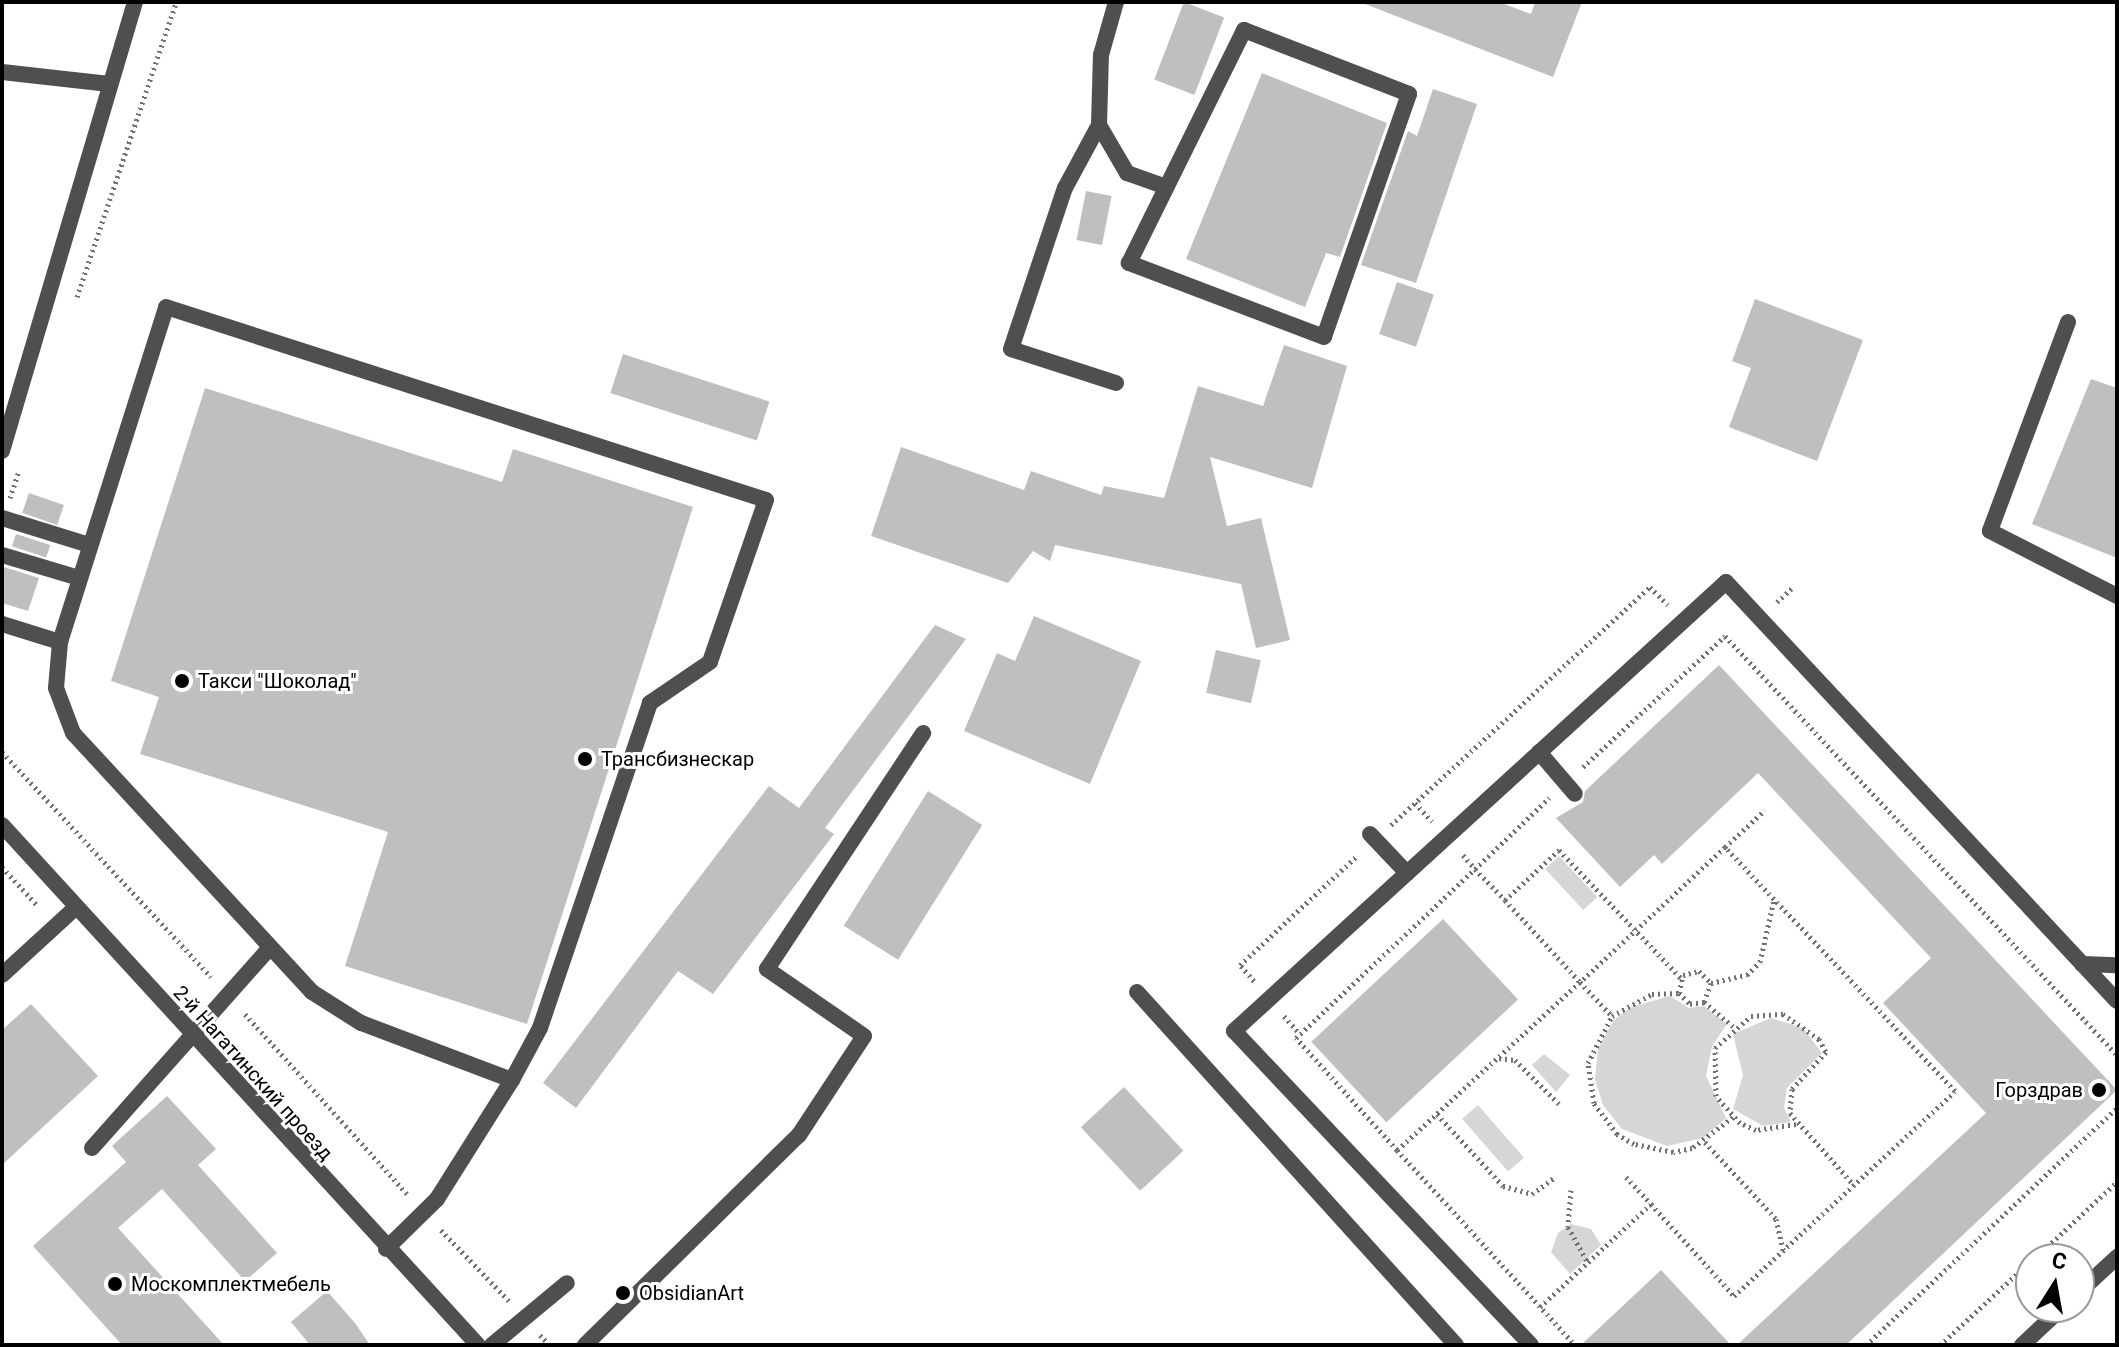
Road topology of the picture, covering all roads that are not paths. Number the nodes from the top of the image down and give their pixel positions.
1 (135, 2) edge
2 (1116, 2) edge
3 (2, 72) edge
4 (109, 84) junction
5 (1099, 125) junction
6 (1166, 187) junction
7 (2068, 322) dead end
8 (1116, 383) dead end
9 (2, 451) edge
10 (3, 518) edge
11 (89, 545) junction
12 (2, 555) edge
13 (79, 578) junction
14 (2117, 596) edge
15 (2, 624) edge
16 (60, 642) junction
17 (923, 733) dead end
18 (1539, 752) junction
19 (1570, 788) road end
20 (2, 825) edge
21 (1373, 837) road end
22 (1407, 873) junction
23 (75, 908) junction
24 (268, 950) junction
25 (2082, 964) junction
26 (2117, 965) edge
27 (2, 975) edge
28 (1137, 992) dead end
29 (2117, 1001) edge
30 (189, 1033) junction
31 (512, 1080) junction
32 (92, 1148) dead end
33 (386, 1249) junction
34 (2117, 1257) edge
35 (2095, 1277) edge
36 (567, 1283) dead end
37 (2046, 1323) edge
38 (478, 1345) edge
39 (492, 1345) edge
40 (585, 1345) edge
41 (1456, 1345) edge
42 (1531, 1345) edge
43 (2022, 1345) edge

1 - 4 street
2 - 5 street
3 - 4 street
4 - 9 street
5 - 6 street
5 - 8 street
6 - 6 street
7 - 14 street
10 - 11 street
11 - 13 street
11 - 31 street
12 - 13 street
13 - 16 street
15 - 16 street
16 - 24 street
17 - 40 street
18 - 19 street
18 - 22 street
18 - 25 street
20 - 23 street, 2-й Нагатинский проезд
21 - 22 street
22 - 42 street
23 - 27 street
23 - 30 street, 2-й Нагатинский проезд
24 - 30 street
24 - 31 street
25 - 26 street
25 - 29 street
28 - 41 street
30 - 32 street
30 - 33 street, 2-й Нагатинский проезд
31 - 33 street
33 - 38 street, 2-й Нагатинский проезд
34 - 35 street
36 - 39 street
37 - 43 street

